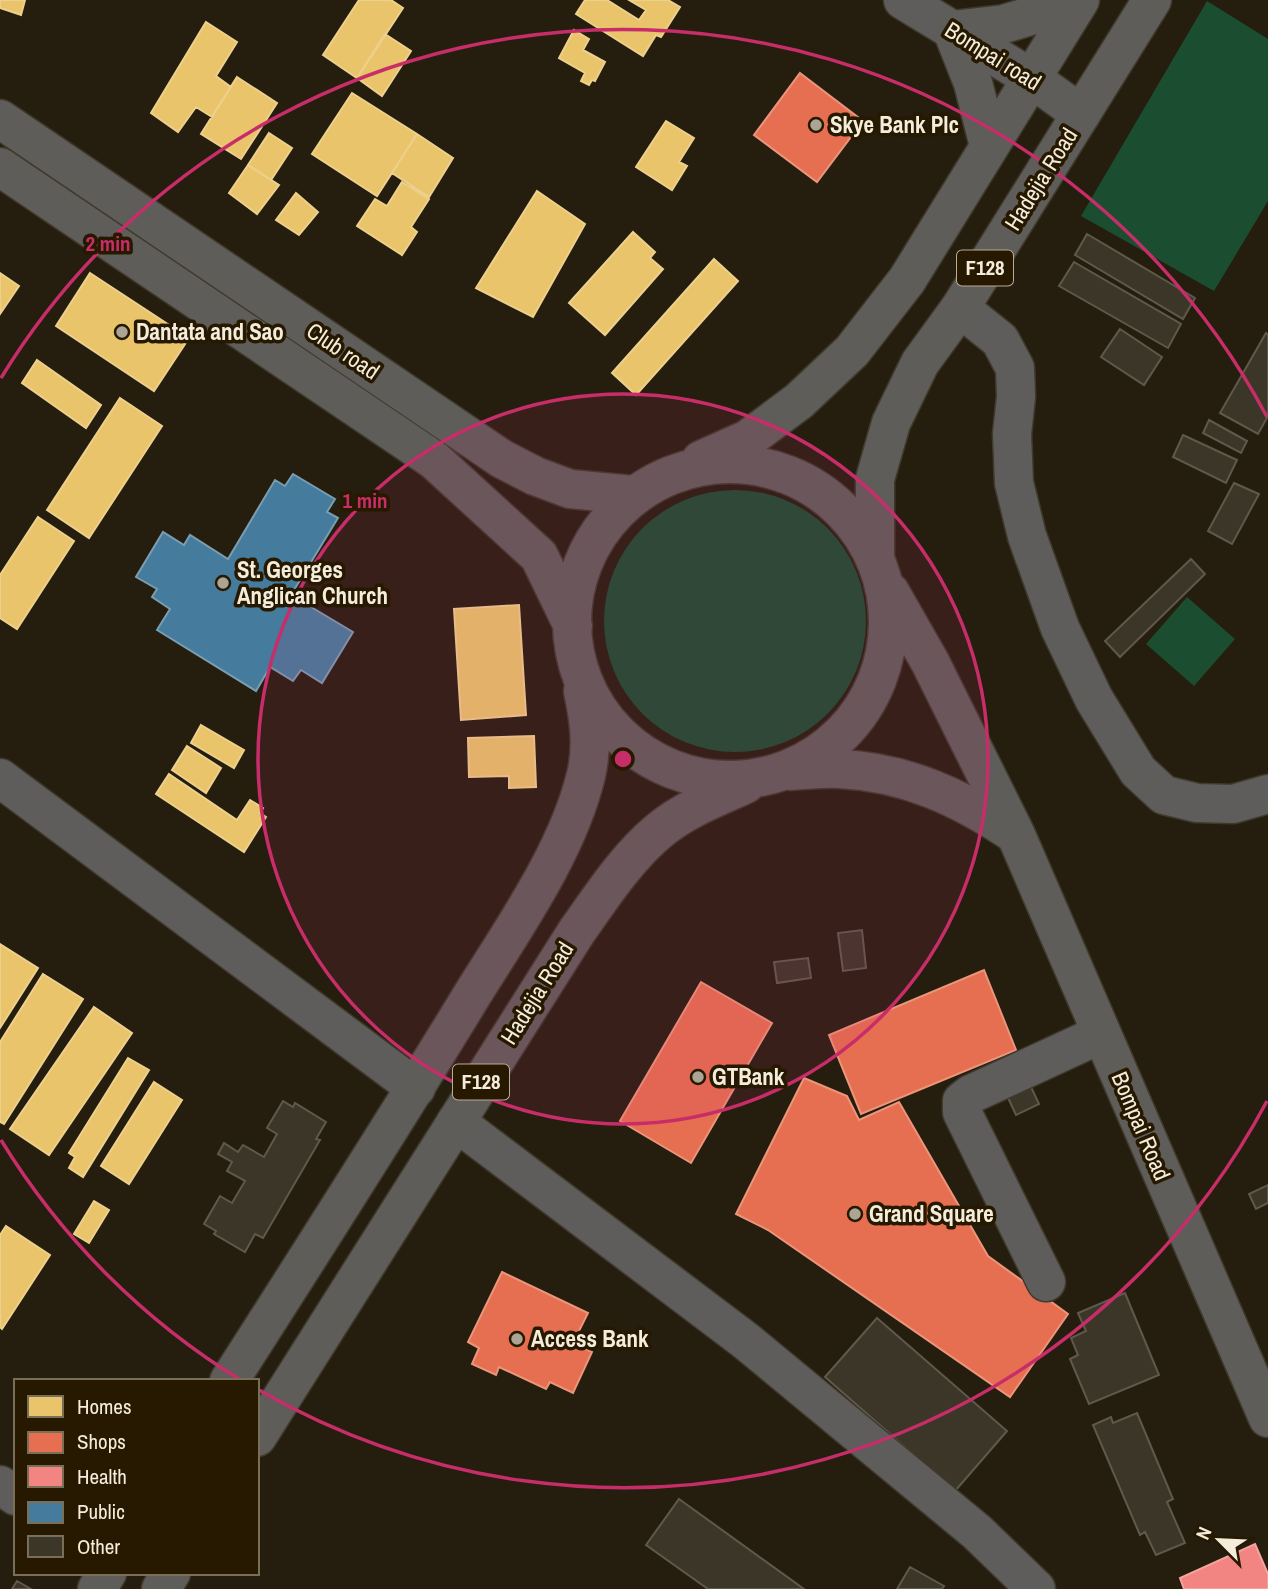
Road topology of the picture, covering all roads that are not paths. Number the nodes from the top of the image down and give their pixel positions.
1 (903, 0) edge
2 (1080, 0) edge
3 (1152, 0) edge
4 (952, 30) junction
5 (1031, 78) junction
6 (1081, 114) junction
7 (0, 120) edge
8 (989, 146) junction
9 (0, 167) edge
10 (127, 204) junction
11 (104, 237) junction
12 (960, 308) junction
13 (680, 470) junction
14 (633, 495) junction
15 (880, 569) junction
16 (573, 626) junction
17 (581, 678) junction
18 (771, 775) junction
19 (0, 778) edge
20 (1268, 794) edge
21 (1016, 835) junction
22 (1101, 1034) junction
23 (416, 1088) junction
24 (456, 1122) junction
25 (1046, 1282) dead end
26 (230, 1379) edge
27 (1268, 1418) edge
28 (259, 1434) edge
29 (1036, 1589) edge

1 - 4 street, Bompai road
2 - 4 main road
2 - 5 main road, F128
3 - 6 main road, Hadejia Road / F128
4 - 5 street, Bompai road
4 - 8 main road
5 - 6 street, Bompai road
5 - 8 main road, F128
6 - 12 main road, Hadejia Road / F128
7 - 10 main road, Club road
8 - 13 main road, F128
9 - 11 main road
10 - 11 main road
10 - 14 main road, Club road
11 - 16 main road
12 - 15 main road, Hadejia Road / F128
12 - 20 street
13 - 14 main road, F128
13 - 15 main road, Bompai Road
14 - 16 main road, F128
15 - 18 main road, F128
15 - 21 main road, Bompai Road
16 - 17 main road, F128
17 - 18 main road
17 - 23 main road, F128
18 - 21 main road
18 - 24 main road, Hadejia Road / F128
19 - 23 street
21 - 22 main road, Bompai Road
22 - 25 street
22 - 27 main road, Bompai Road
23 - 26 main road, F128
24 - 28 main road, Hadejia Road / F128
24 - 29 street

